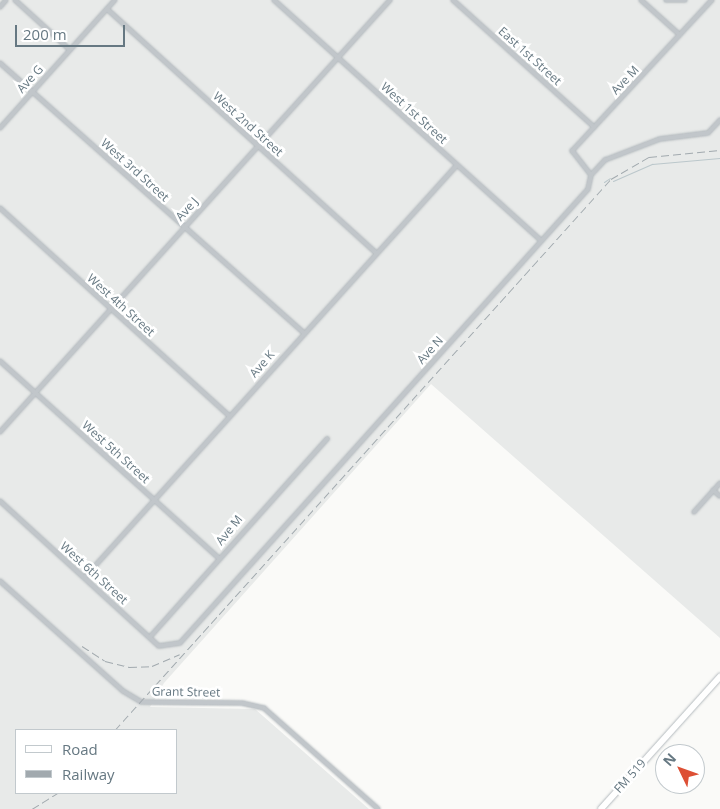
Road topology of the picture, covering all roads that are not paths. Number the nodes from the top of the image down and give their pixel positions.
1 (6, 0) edge
2 (15, 0) edge
3 (274, 0) edge
4 (390, 0) edge
5 (452, 0) edge
6 (641, 0) edge
7 (666, 0) edge
8 (685, 0) edge
9 (712, 0) edge
10 (111, 1) edge
11 (0, 6) edge
12 (106, 9) junction
13 (680, 35) junction
14 (70, 50) junction
15 (337, 58) junction
16 (0, 63) edge
17 (32, 91) junction
18 (720, 120) edge
19 (0, 128) edge
20 (594, 128) junction
21 (258, 146) junction
22 (456, 165) junction
23 (591, 175) junction
24 (0, 208) edge
25 (184, 228) junction
26 (541, 240) junction
27 (376, 253) junction
28 (111, 309) junction
29 (303, 332) junction
30 (0, 361) edge
31 (35, 392) junction
32 (230, 416) junction
33 (0, 432) edge
34 (327, 438) dead end
35 (720, 483) edge
36 (714, 490) junction
37 (720, 496) edge
38 (154, 500) junction
39 (0, 501) edge
40 (694, 512) dead end
41 (219, 558) junction
42 (84, 577) junction
43 (0, 581) edge
44 (150, 637) junction
45 (180, 643) joint
46 (720, 677) edge
47 (378, 809) edge
48 (601, 809) edge

1 - 11 street
2 - 14 street
3 - 15 street, West 1st Street
4 - 15 street, Ave J
5 - 20 street, East 1st Street
6 - 13 street
7 - 8 street
9 - 13 street, Ave M
10 - 12 street, Ave G
12 - 14 street, Ave G
12 - 21 street, West 2nd Street
13 - 20 street, Ave M
14 - 17 street, Ave G
15 - 21 street, Ave J
15 - 22 street, West 1st Street
16 - 17 street, West 3rd Street
17 - 19 street, Ave G
17 - 25 street, West 3rd Street
18 - 23 street, Ave N
20 - 23 street, Ave M
21 - 25 street, Ave J
21 - 27 street, West 2nd Street
22 - 26 street, West 1st Street
22 - 27 street, Ave K
23 - 26 street, Ave N
24 - 28 street, West 4th Street
25 - 28 street, Ave J
25 - 29 street, West 3rd Street
26 - 45 street, Ave N
27 - 29 street, Ave K
28 - 31 street, Ave J
28 - 32 street, West 4th Street
29 - 32 street, Ave K
30 - 31 street, West 5th Street
31 - 33 street, Ave J
31 - 38 street, West 5th Street
32 - 38 street, Ave K
34 - 41 street, Ave M
35 - 36 street
36 - 37 street
36 - 40 street
38 - 41 street, West 5th Street
38 - 42 street, Ave K
39 - 42 street, West 6th Street
41 - 44 street, Ave M
42 - 44 street, West 6th Street
43 - 47 street, Grant Street
44 - 45 street, West 6th Street
46 - 48 main road, FM 519 / FM 519

